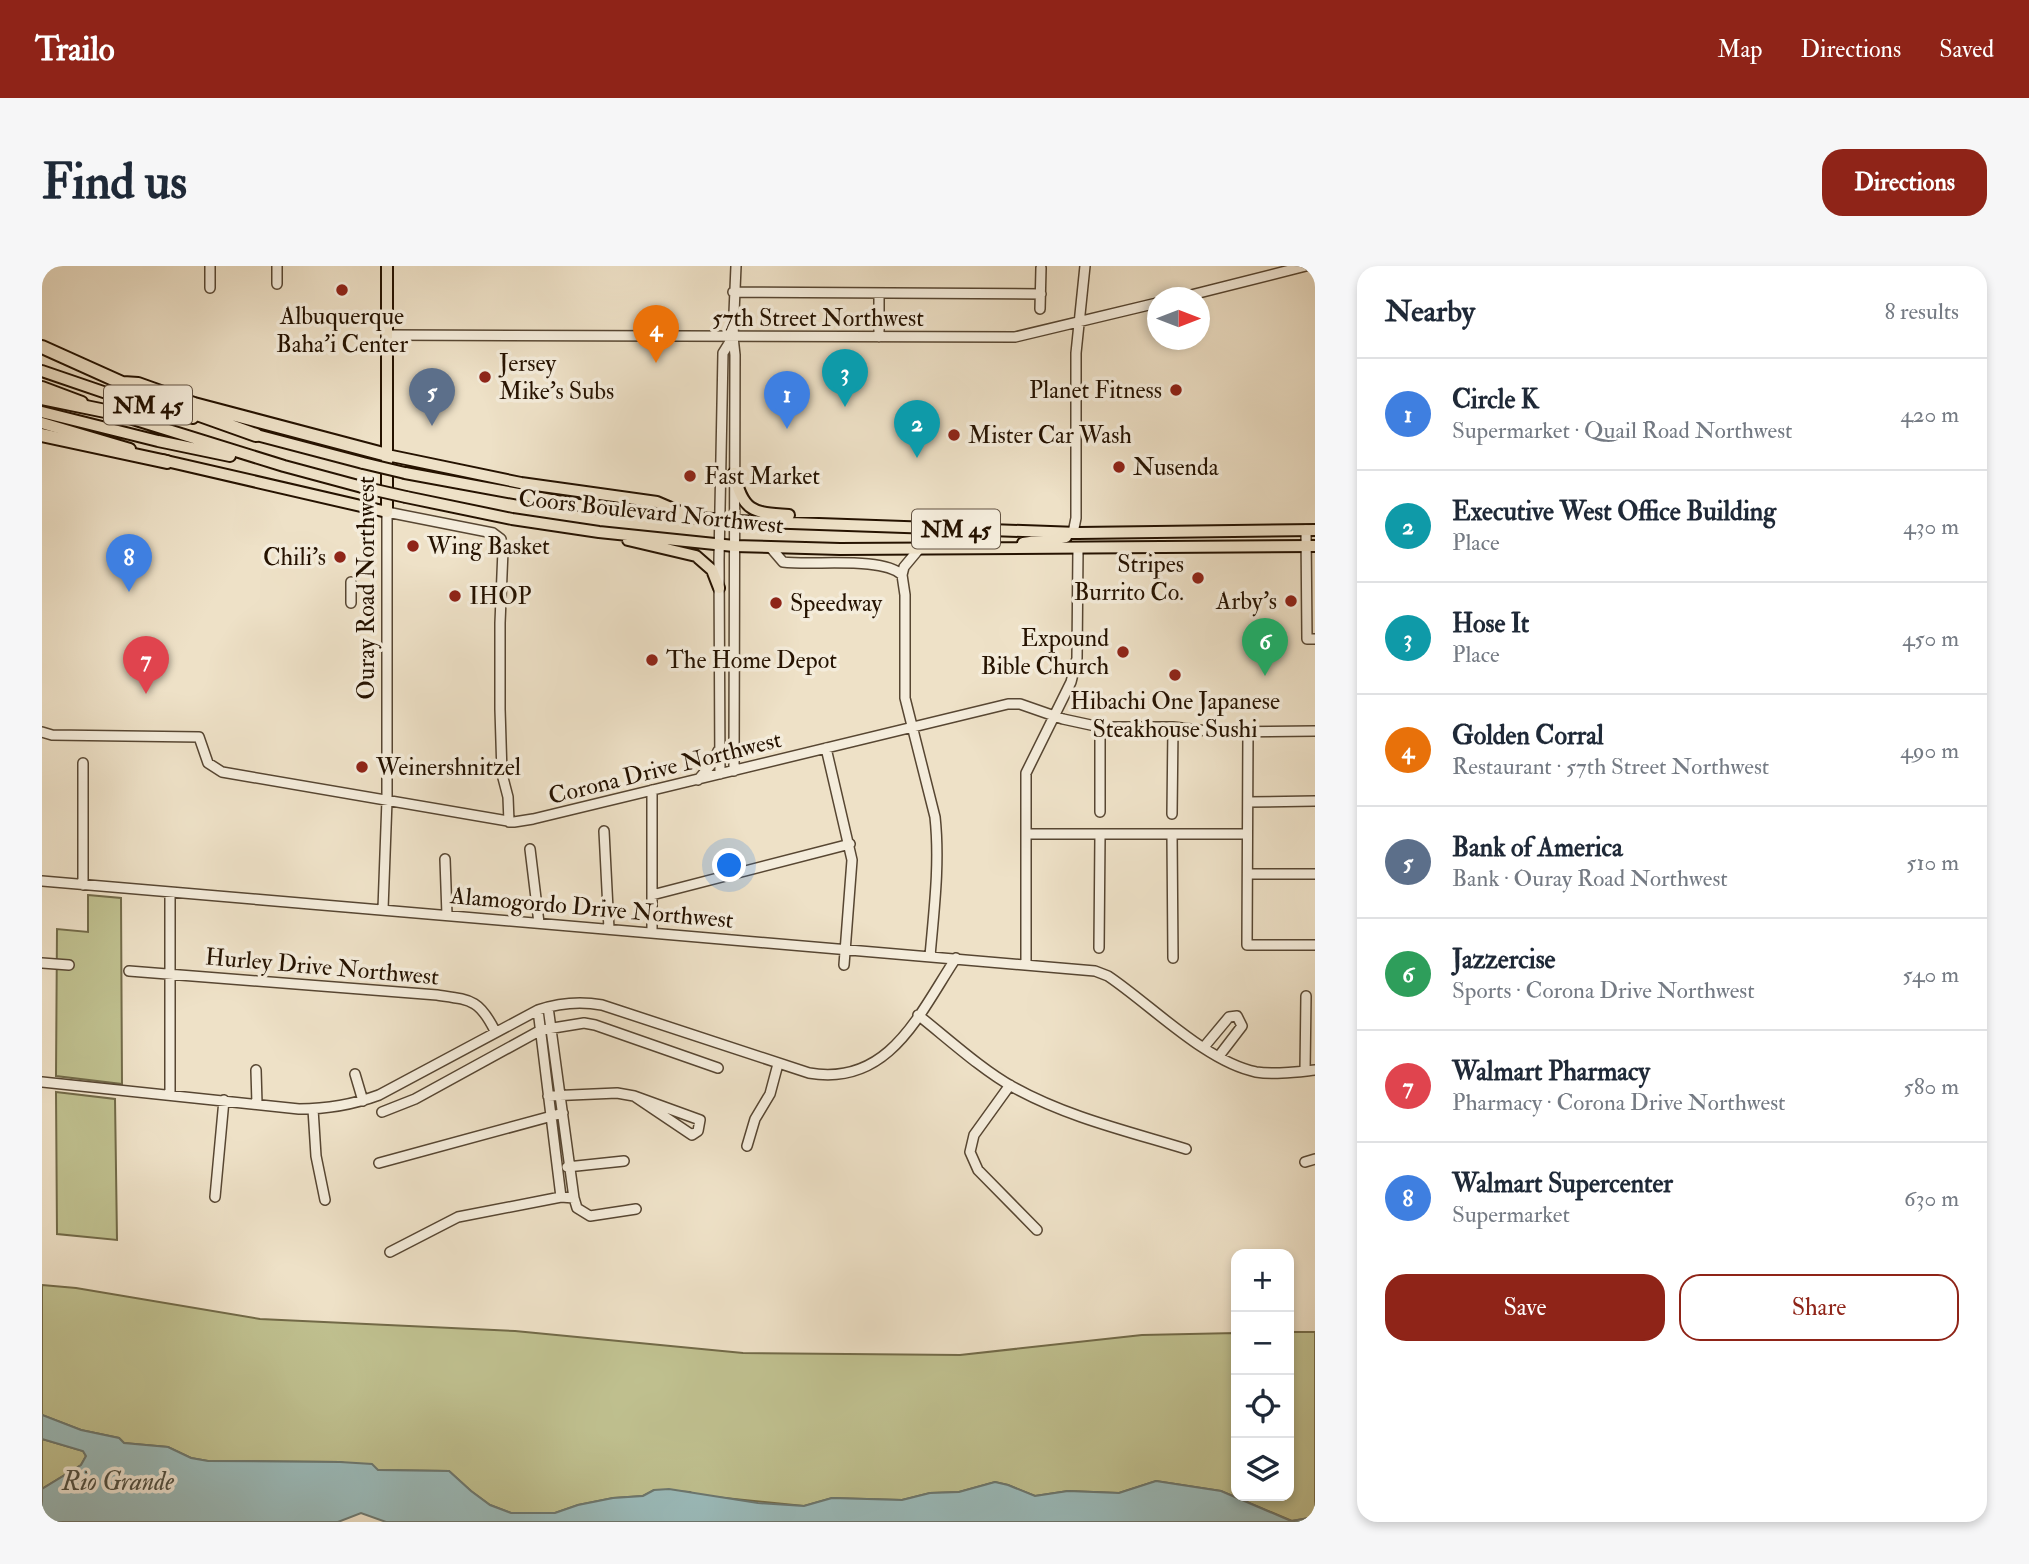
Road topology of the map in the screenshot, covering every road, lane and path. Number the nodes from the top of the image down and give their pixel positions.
1 (210, 266) edge
2 (277, 266) edge
3 (387, 266) edge
4 (736, 266) edge
5 (1085, 266) edge
6 (1306, 266) edge
7 (1041, 268) dead end
8 (276, 284) dead end
9 (210, 288) dead end
10 (1210, 290) edge
11 (733, 292) junction
12 (878, 294) junction
13 (1041, 294) junction
14 (1147, 305) edge
15 (1041, 309) dead end
16 (1079, 322) junction
17 (386, 335) junction
18 (733, 337) junction
19 (878, 337) junction
20 (42, 347) edge
21 (42, 371) edge
22 (123, 383) junction
23 (42, 387) edge
24 (42, 398) edge
25 (42, 412) edge
26 (115, 413) junction
27 (42, 423) edge
28 (42, 435) edge
29 (256, 435) junction
30 (387, 455) junction
31 (167, 462) junction
32 (284, 466) junction
33 (734, 473) junction
34 (387, 512) junction
35 (694, 518) junction
36 (720, 520) junction
37 (734, 521) junction
38 (829, 523) junction
39 (1311, 530) edge
40 (599, 532) junction
41 (1140, 532) junction
42 (1073, 533) junction
43 (719, 545) junction
44 (1311, 546) edge
45 (734, 547) junction
46 (771, 548) junction
47 (919, 549) junction
48 (1007, 549) junction
49 (1078, 549) junction
50 (902, 575) junction
51 (351, 582) dead end
52 (719, 588) junction
53 (351, 603) dead end
54 (1315, 639) edge
55 (733, 702) junction
56 (721, 703) junction
57 (1054, 715) junction
58 (912, 727) junction
59 (1100, 727) junction
60 (1173, 727) junction
61 (1248, 731) junction
62 (1315, 731) edge
63 (42, 732) edge
64 (720, 747) junction
65 (826, 748) junction
66 (83, 763) dead end
67 (734, 771) junction
68 (720, 774) junction
69 (698, 780) junction
70 (652, 790) junction
71 (387, 800) junction
72 (1248, 802) junction
73 (1315, 802) edge
74 (1100, 812) dead end
75 (1172, 814) dead end
76 (509, 822) junction
77 (604, 831) dead end
78 (1026, 834) junction
79 (1172, 834) junction
80 (1247, 834) junction
81 (1100, 835) junction
82 (850, 844) junction
83 (530, 849) dead end
84 (444, 859) dead end
85 (1248, 874) junction
86 (1315, 874) edge
87 (42, 881) edge
88 (83, 885) junction
89 (170, 891) junction
90 (652, 895) junction
91 (383, 909) junction
92 (447, 915) junction
93 (539, 923) junction
94 (609, 929) junction
95 (652, 932) junction
96 (1315, 945) edge
97 (845, 948) junction
98 (1099, 948) dead end
99 (930, 956) junction
100 (956, 958) junction
101 (1173, 958) dead end
102 (42, 963) edge
103 (69, 965) dead end
104 (844, 965) dead end
105 (1026, 965) junction
106 (129, 971) dead end
107 (170, 974) junction
108 (1306, 996) dead end
109 (548, 1007) junction
110 (538, 1010) junction
111 (918, 1015) junction
112 (1310, 1020) edge
113 (546, 1029) junction
114 (495, 1031) junction
115 (1204, 1047) junction
116 (1219, 1056) junction
117 (778, 1064) junction
118 (718, 1068) dead end
119 (256, 1070) dead end
120 (1310, 1071) edge
121 (355, 1074) dead end
122 (42, 1082) edge
123 (1010, 1085) junction
124 (170, 1095) junction
125 (560, 1095) junction
126 (548, 1096) junction
127 (634, 1096) junction
128 (224, 1100) junction
129 (363, 1101) junction
130 (257, 1104) junction
131 (313, 1109) junction
132 (382, 1112) dead end
133 (563, 1113) junction
134 (551, 1116) junction
135 (747, 1146) dead end
136 (1186, 1149) dead end
137 (624, 1161) dead end
138 (379, 1163) dead end
139 (570, 1167) junction
140 (557, 1168) junction
141 (215, 1197) dead end
142 (561, 1197) junction
143 (574, 1198) junction
144 (325, 1199) dead end
145 (636, 1209) dead end
146 (1037, 1230) dead end
147 (390, 1252) dead end

1 - 9 street
2 - 8 street
3 - 17 main road, Ouray Road Northwest
4 - 11 street
5 - 16 street
6 - 10 street
7 - 13 street
11 - 12 street
11 - 18 street
12 - 13 street
12 - 19 street
13 - 15 street
14 - 16 street, 57th Street Northwest
16 - 19 street, 57th Street Northwest
16 - 42 street
17 - 18 street, 57th Street Northwest
17 - 30 main road, Ouray Road Northwest
18 - 19 street, 57th Street Northwest
18 - 33 street
18 - 36 street
20 - 22 highway
21 - 29 main road, Coors Boulevard Northwest / NM 45
22 - 29 highway
22 - 30 highway
23 - 26 main road, Coors Boulevard Northwest / NM 45
24 - 26 highway
25 - 32 main road
26 - 32 main road, Coors Boulevard Northwest / NM 45
27 - 31 main road
28 - 31 highway
29 - 35 main road, Coors Boulevard Northwest / NM 45, bridge
30 - 34 main road, Ouray Road Northwest
30 - 35 main road
31 - 34 main road
32 - 40 main road, Coors Boulevard Northwest / NM 45, bridge
33 - 37 street
33 - 38 main road
34 - 71 street, Ouray Road Northwest
34 - 76 street
35 - 36 main road, Coors Boulevard Northwest / NM 45
36 - 37 main road, Coors Boulevard Northwest / NM 45
36 - 43 street
37 - 38 main road, Coors Boulevard Northwest / NM 45
37 - 45 street
38 - 42 main road, Coors Boulevard Northwest / NM 45
39 - 41 main road, Coors Boulevard Northwest / NM 45
39 - 44 street
40 - 43 main road, Coors Boulevard Northwest / NM 45
40 - 52 main road
41 - 42 main road, Coors Boulevard Northwest / NM 45
41 - 49 main road
42 - 48 main road
43 - 45 main road, Coors Boulevard Northwest / NM 45
43 - 52 street
44 - 49 main road, Coors Boulevard Northwest / NM 45
44 - 54 street
45 - 46 main road, Coors Boulevard Northwest / NM 45
45 - 55 street
46 - 47 main road, Coors Boulevard Northwest / NM 45
46 - 50 street
47 - 48 main road, Coors Boulevard Northwest / NM 45
47 - 50 street
48 - 49 main road, Coors Boulevard Northwest / NM 45
49 - 57 street
50 - 58 street
51 - 53 street
52 - 56 street
55 - 56 street
55 - 67 street
56 - 64 street
57 - 58 street, Corona Drive Northwest
57 - 59 street, Corona Drive Northwest
57 - 78 street
58 - 65 street, Corona Drive Northwest
58 - 99 street
59 - 60 street, Corona Drive Northwest
59 - 74 street
60 - 61 street, Corona Drive Northwest
60 - 75 street
61 - 62 street, Corona Drive Northwest
61 - 72 street
63 - 71 street, Corona Drive Northwest
64 - 68 street
64 - 69 street
65 - 67 street, Corona Drive Northwest
65 - 82 street
66 - 88 street
67 - 68 street, Corona Drive Northwest
68 - 69 street, Corona Drive Northwest
69 - 70 street, Corona Drive Northwest
70 - 76 street, Corona Drive Northwest
70 - 90 street
71 - 76 street, Corona Drive Northwest
71 - 91 street, Ouray Road Northwest
72 - 73 street
72 - 80 street
77 - 94 street
78 - 81 street
78 - 105 street
79 - 80 street
79 - 81 street
79 - 101 street
80 - 85 street
81 - 98 street
82 - 90 street
82 - 97 street
83 - 93 street
84 - 92 street
85 - 86 street
85 - 96 street
87 - 88 street, Alamogordo Drive Northwest
88 - 89 street, Alamogordo Drive Northwest
89 - 91 street, Alamogordo Drive Northwest
89 - 107 street
90 - 95 street
91 - 92 street, Alamogordo Drive Northwest
92 - 93 street, Alamogordo Drive Northwest
93 - 94 street, Alamogordo Drive Northwest
94 - 95 street, Alamogordo Drive Northwest
95 - 97 street, Alamogordo Drive Northwest
97 - 99 street, Alamogordo Drive Northwest
97 - 104 street
99 - 100 street, Alamogordo Drive Northwest
100 - 105 street, Alamogordo Drive Northwest
100 - 111 street
102 - 103 street
105 - 115 street, Alamogordo Drive Northwest
106 - 107 street, Hurley Drive Northwest
107 - 114 street, Hurley Drive Northwest
107 - 124 street
108 - 112 street
109 - 110 street
109 - 113 street
109 - 117 street
110 - 113 street
110 - 114 street
111 - 117 street
111 - 123 street
112 - 120 street
113 - 118 street
113 - 125 street
113 - 126 street
113 - 132 street
114 - 129 street
115 - 116 street, Alamogordo Drive Northwest
115 - 116 street
116 - 120 street, Alamogordo Drive Northwest
117 - 135 street
119 - 130 street
121 - 129 street
122 - 124 street
123 - 136 street
123 - 146 street
124 - 128 street
125 - 126 street
125 - 127 street
125 - 133 street
126 - 134 street
127 - 127 street
128 - 130 street
128 - 141 street
129 - 131 street
130 - 131 street
131 - 144 street
133 - 134 street
133 - 139 street
134 - 138 street
134 - 140 street
137 - 139 street
139 - 140 street
139 - 143 street
140 - 142 street
142 - 143 street
142 - 147 street
143 - 145 street

